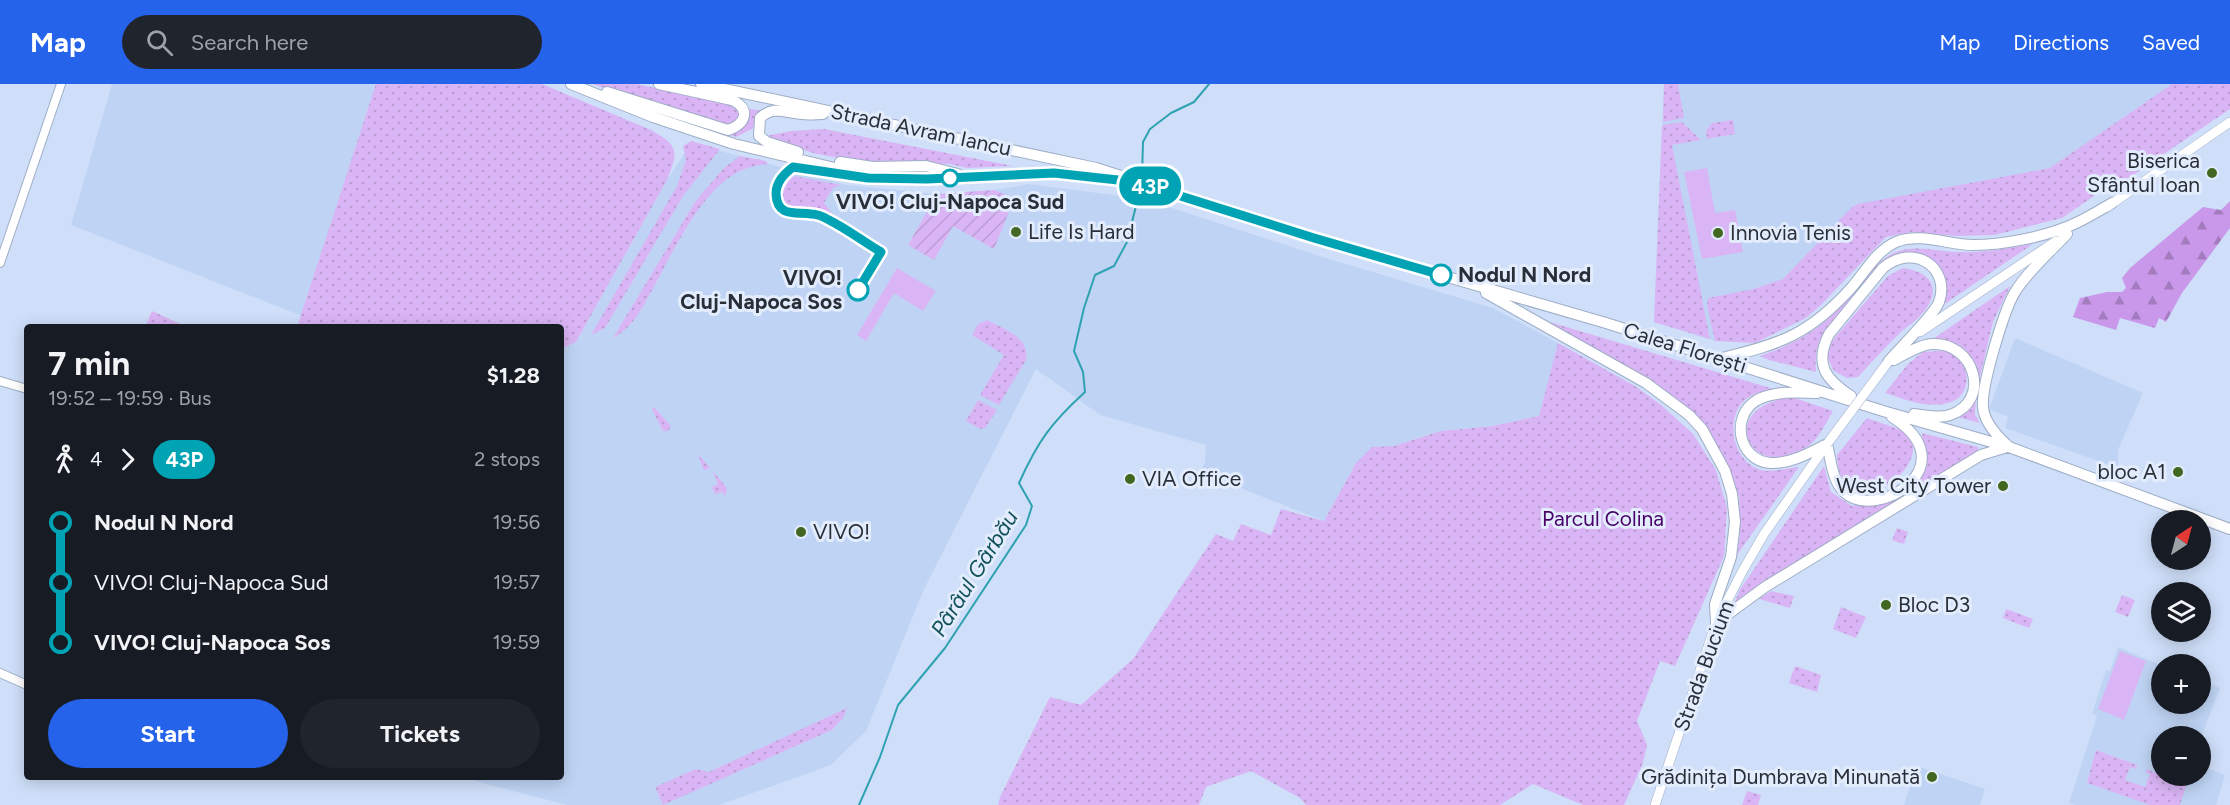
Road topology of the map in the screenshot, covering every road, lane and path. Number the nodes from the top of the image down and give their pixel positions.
1 (61, 84) edge
2 (659, 84) edge
3 (701, 84) edge
4 (576, 86) edge
5 (838, 113) junction
6 (2230, 122) edge
7 (969, 177) junction
8 (1137, 183) junction
9 (2112, 203) junction
10 (2067, 234) junction
11 (0, 263) edge
12 (1468, 283) junction
13 (1722, 358) junction
14 (1888, 362) junction
15 (0, 381) edge
16 (24, 388) edge
17 (1835, 395) junction
18 (1861, 403) junction
19 (1883, 411) junction
20 (1827, 444) junction
21 (2009, 447) junction
22 (2230, 529) edge
23 (1716, 623) junction
24 (0, 673) edge
25 (24, 684) edge
26 (1655, 805) edge

1 - 11 street
2 - 4 main road
3 - 5 main road, Strada Avram Iancu
4 - 7 main road, Strada Avram Iancu
5 - 7 main road
5 - 8 main road, Strada Avram Iancu
6 - 9 main road, Strada Bucium
7 - 8 main road, Strada Avram Iancu
8 - 12 main road, Calea Florești
9 - 10 main road, Strada Bucium
9 - 13 main road
10 - 14 main road, Strada Bucium
10 - 21 main road
12 - 13 main road, Calea Florești
12 - 23 main road
13 - 17 main road, Calea Florești
14 - 18 main road
14 - 19 main road
14 - 20 main road, Strada Bucium, bridge
15 - 16 street
17 - 18 main road, Calea Florești
17 - 20 main road
18 - 19 main road, Calea Florești
19 - 20 main road
19 - 21 main road, Calea Florești
20 - 23 main road, Strada Bucium
21 - 22 main road, Calea Florești
21 - 23 main road
23 - 26 main road, Strada Bucium
24 - 25 street

